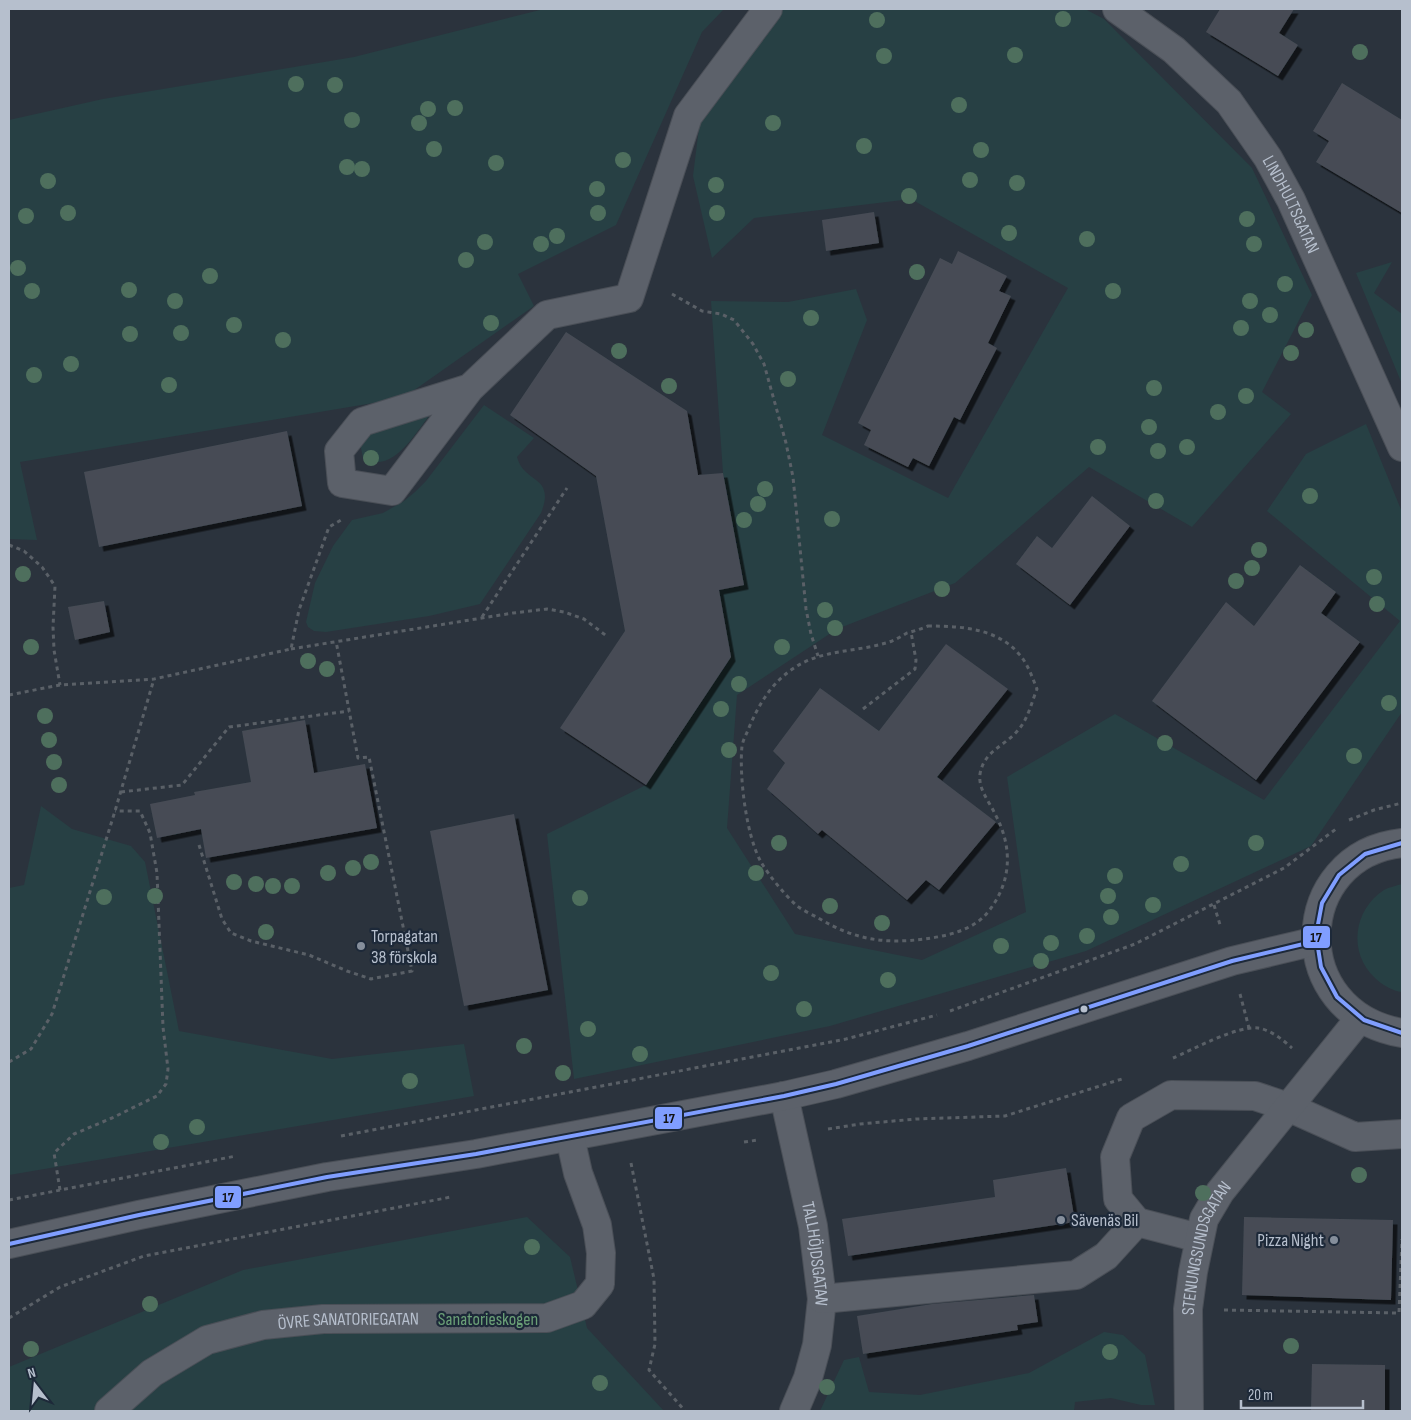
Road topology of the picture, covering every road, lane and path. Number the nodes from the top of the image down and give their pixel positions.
1 (768, 9) edge
2 (1117, 9) edge
3 (672, 294) dead end
4 (470, 388) junction
5 (1402, 447) edge
6 (568, 488) dead end
7 (344, 518) dead end
8 (9, 545) edge
9 (482, 618) junction
10 (911, 632) junction
11 (608, 637) dead end
12 (336, 641) junction
13 (291, 649) junction
14 (818, 656) junction
15 (154, 679) junction
16 (60, 685) junction
17 (9, 695) edge
18 (863, 709) dead end
19 (349, 711) junction
20 (121, 792) junction
21 (1402, 802) edge
22 (116, 811) junction
23 (1345, 823) dead end
24 (1337, 828) dead end
25 (1402, 842) edge
26 (198, 845) dead end
27 (1316, 942) junction
28 (949, 1012) dead end
29 (940, 1014) dead end
30 (1360, 1018) junction
31 (1402, 1033) edge
32 (9, 1062) edge
33 (1166, 1062) dead end
34 (1318, 1071) junction
35 (1132, 1076) dead end
36 (784, 1096) junction
37 (1288, 1107) junction
38 (793, 1134) junction
39 (1402, 1134) edge
40 (335, 1137) dead end
41 (570, 1137) junction
42 (737, 1144) dead end
43 (237, 1156) dead end
44 (640, 1161) dead end
45 (631, 1163) junction
46 (578, 1173) junction
47 (60, 1190) junction
48 (452, 1196) dead end
49 (9, 1200) edge
50 (1137, 1222) junction
51 (1199, 1238) junction
52 (1402, 1239) edge
53 (9, 1244) edge
54 (822, 1299) junction
55 (1219, 1310) dead end
56 (9, 1318) edge
57 (109, 1411) edge
58 (685, 1411) edge
59 (794, 1411) edge
60 (1189, 1411) edge

1 - 4 street
2 - 5 street, LINDHULTSGATAN
3 - 14 path
4 - 4 street
6 - 9 path
7 - 13 path
8 - 16 path
9 - 11 path
9 - 12 path
10 - 14 path
10 - 14 path
10 - 18 path
12 - 13 path
12 - 19 path
13 - 15 path
15 - 16 path
15 - 20 path
16 - 17 path
19 - 20 path
19 - 26 path
20 - 22 path
21 - 23 path
22 - 32 path
22 - 47 path
24 - 28 path
25 - 27 street
27 - 30 street
27 - 36 street
29 - 40 path
30 - 31 street
30 - 34 street, STENUNGSUNDSGATAN
33 - 34 path
34 - 37 street, STENUNGSUNDSGATAN
35 - 38 path
36 - 38 street, TALLHÖJDSGATAN
36 - 41 street
37 - 39 street
37 - 50 street
37 - 51 street, STENUNGSUNDSGATAN
38 - 42 path
38 - 54 street, TALLHÖJDSGATAN
41 - 46 street, ÖVRE SANATORIEGATAN
41 - 53 street
43 - 47 path
44 - 45 path
45 - 46 path
45 - 58 path
46 - 57 street, ÖVRE SANATORIEGATAN
47 - 49 path
48 - 56 path
50 - 51 street
50 - 54 street
51 - 60 street, STENUNGSUNDSGATAN
52 - 55 path
54 - 59 street, TALLHÖJDSGATAN

